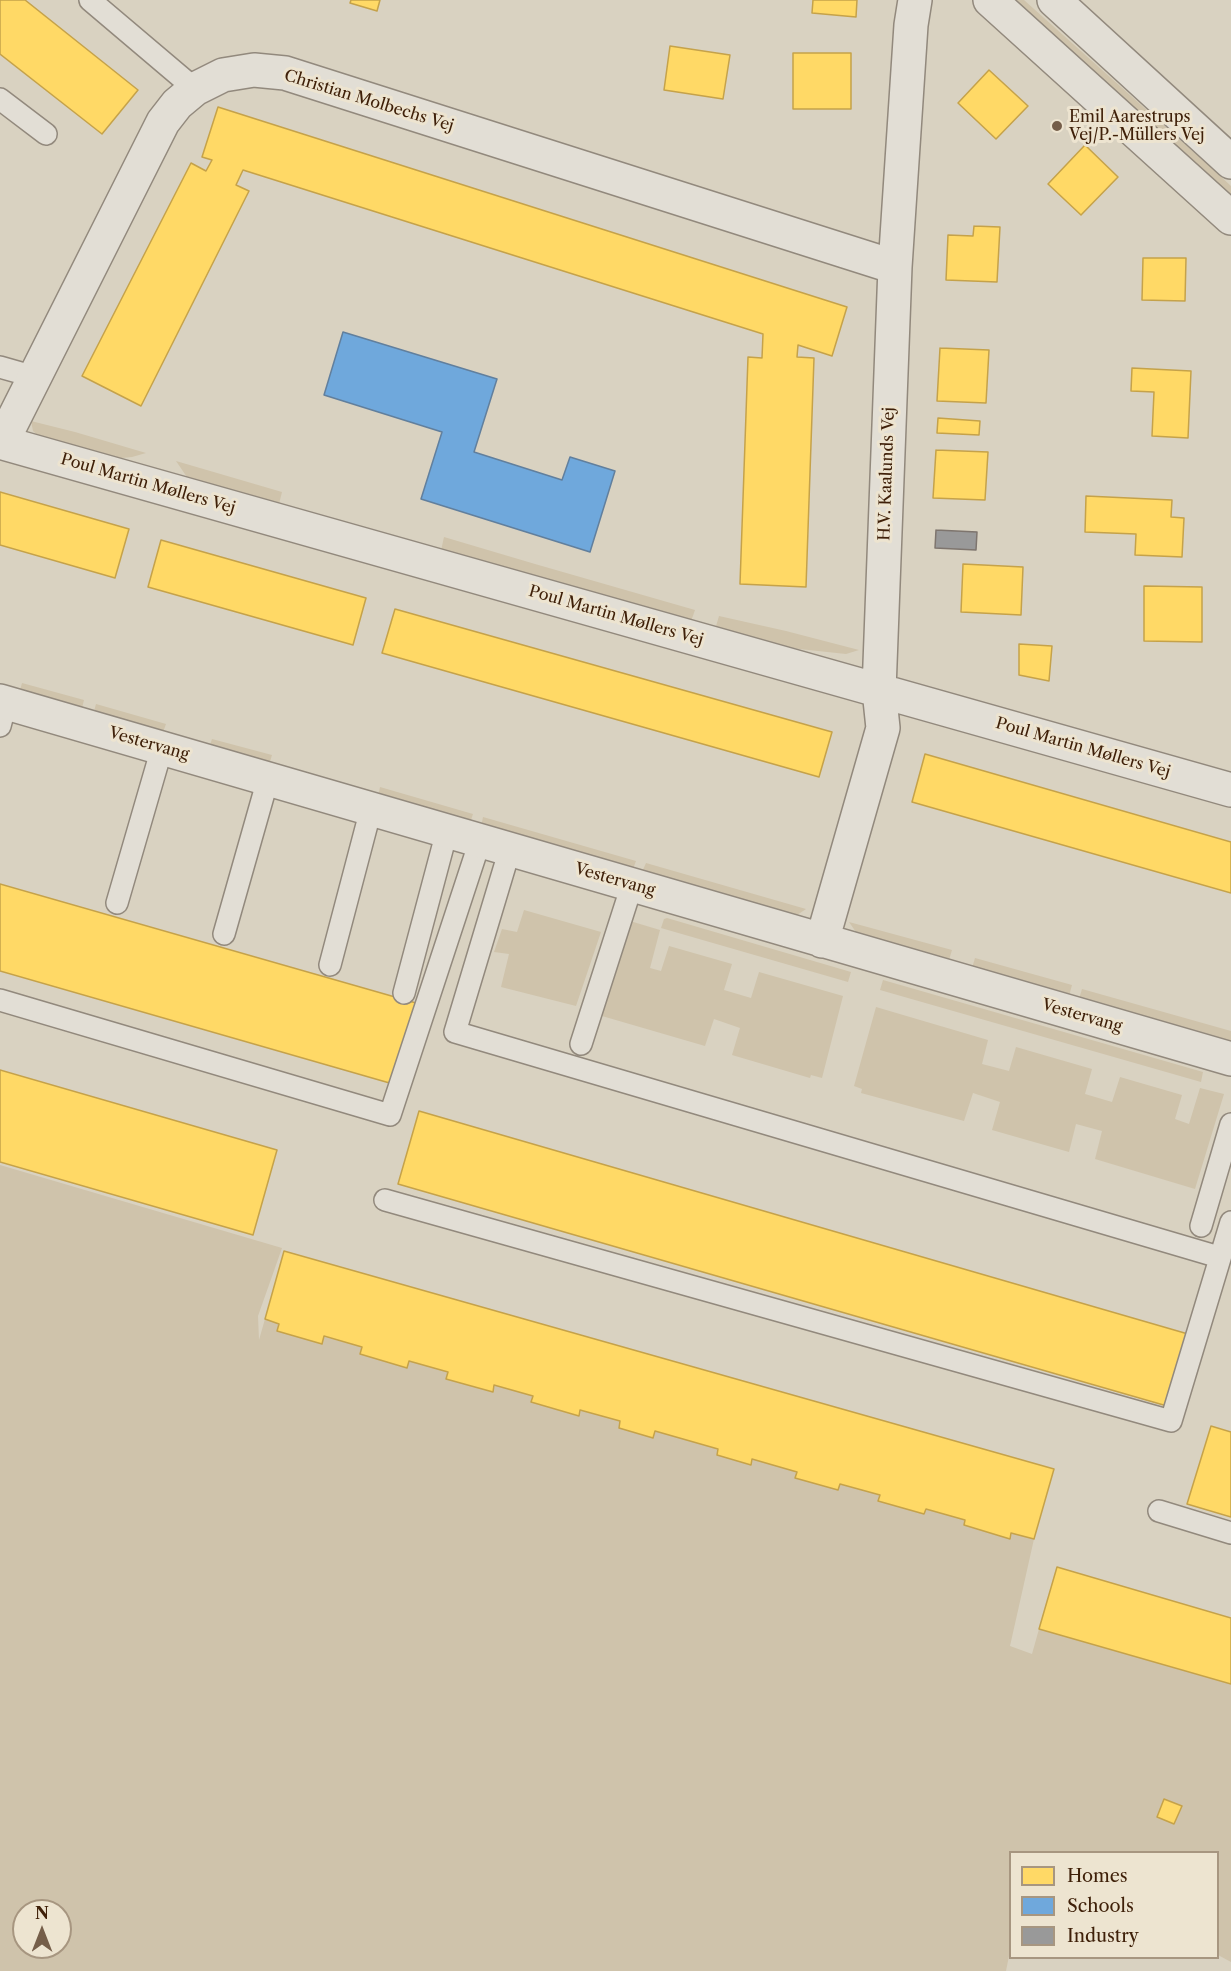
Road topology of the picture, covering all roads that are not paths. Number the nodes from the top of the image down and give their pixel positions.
1 (90, 0) edge
2 (915, 0) edge
3 (990, 0) edge
4 (1054, 0) edge
5 (195, 89) junction
6 (0, 99) edge
7 (46, 134) dead end
8 (1231, 162) edge
9 (1231, 218) edge
10 (895, 267) junction
11 (0, 367) edge
12 (35, 377) junction
13 (1, 442) edge
14 (879, 690) junction
15 (2, 710) edge
16 (162, 748) junction
17 (268, 779) junction
18 (1231, 790) edge
19 (371, 809) junction
20 (447, 831) junction
21 (495, 845) junction
22 (632, 885) junction
23 (117, 903) dead end
24 (224, 934) dead end
25 (822, 941) junction
26 (330, 965) dead end
27 (404, 993) dead end
28 (0, 1000) edge
29 (581, 1044) dead end
30 (1231, 1059) edge
31 (1231, 1124) edge
32 (385, 1200) dead end
33 (1231, 1222) edge
34 (1201, 1226) dead end
35 (1220, 1257) junction
36 (1159, 1511) dead end
37 (1231, 1533) edge

1 - 5 lane
2 - 10 street, H.V. Kaalunds Vej
3 - 9 street
4 - 8 street
5 - 10 street, Christian Molbechs Vej
5 - 12 street, Christian Molbechs Vej
6 - 7 lane
10 - 14 street, H.V. Kaalunds Vej
11 - 12 lane
12 - 13 street, Christian Molbechs Vej
13 - 14 street, Poul Martin Møllers Vej
14 - 18 street, Poul Martin Møllers Vej
14 - 25 street, H.V. Kaalunds Vej
15 - 16 street, Vestervang
16 - 17 street, Vestervang
16 - 23 lane
17 - 19 street, Vestervang
17 - 24 lane
19 - 20 street, Vestervang
19 - 26 lane
20 - 21 street, Vestervang
20 - 27 lane
21 - 22 street, Vestervang
21 - 28 lane
21 - 35 lane
22 - 25 street, Vestervang
22 - 29 lane
25 - 30 street, Vestervang
31 - 34 lane
32 - 35 lane
33 - 35 lane
36 - 37 lane

